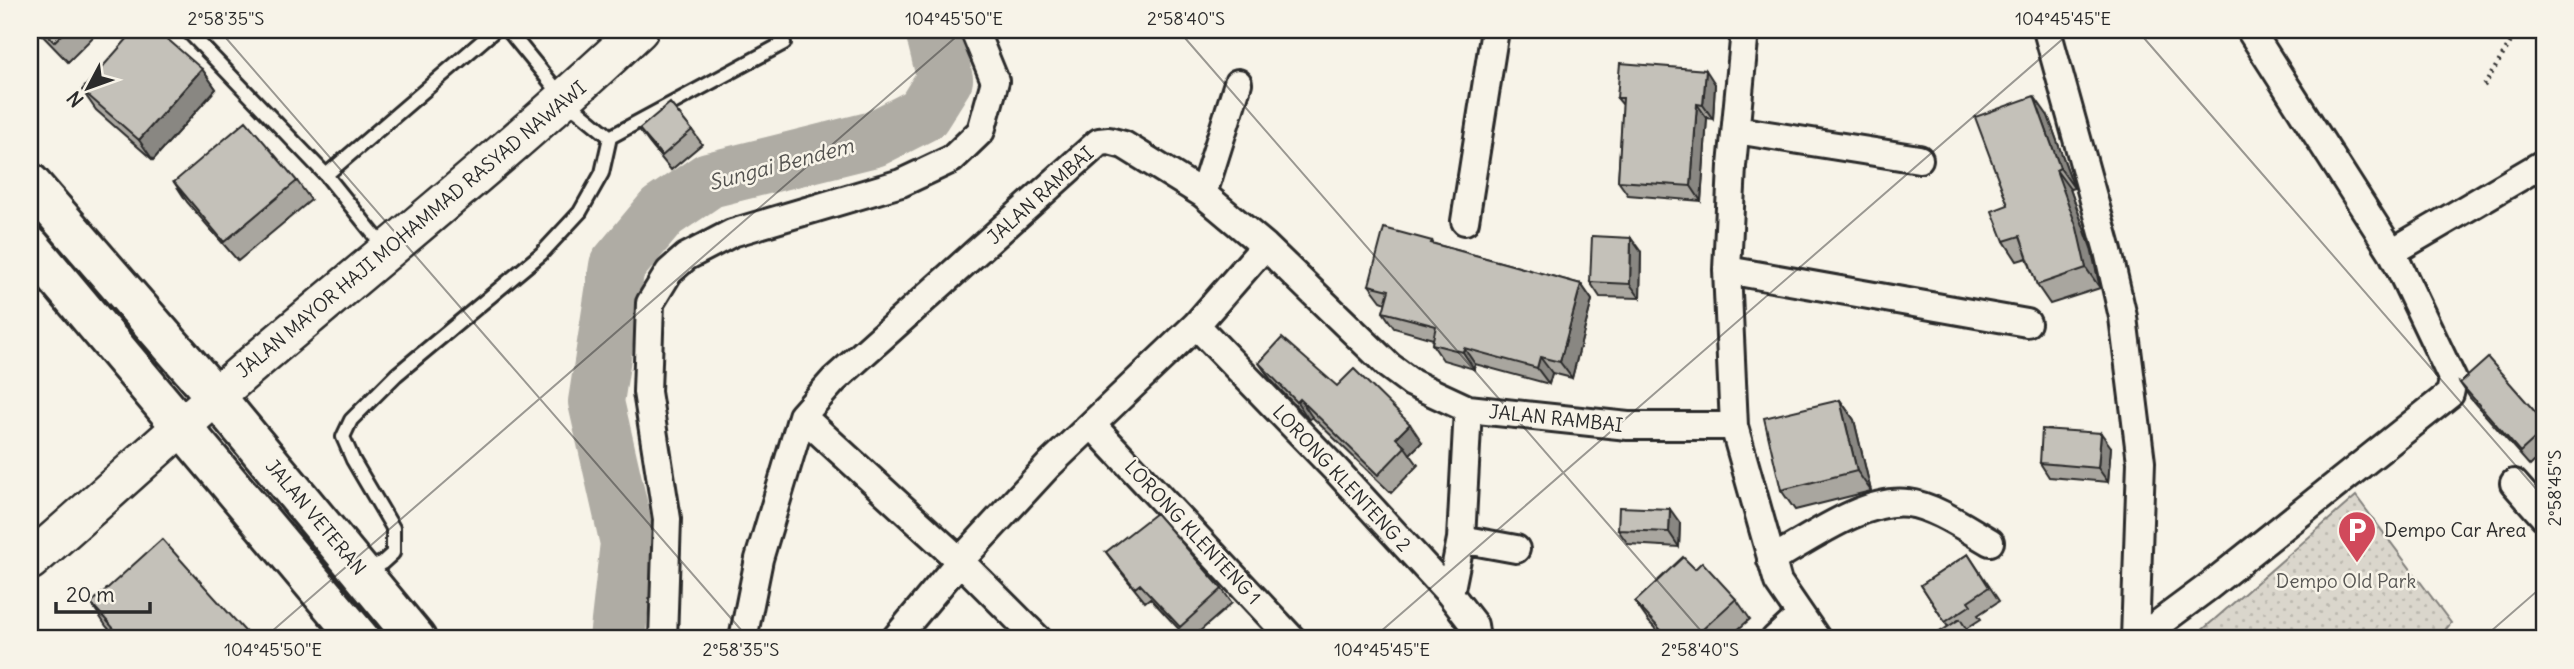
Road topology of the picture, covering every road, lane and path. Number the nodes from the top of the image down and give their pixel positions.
1 (187, 30) edge
2 (495, 30) edge
3 (508, 30) edge
4 (639, 30) edge
5 (974, 30) edge
6 (1495, 30) edge
7 (1745, 30) edge
8 (2047, 30) edge
9 (2250, 30) edge
10 (2518, 30) edge
11 (784, 43) dead end
12 (1238, 83) dead end
13 (2484, 86) dead end
14 (565, 100) junction
15 (1736, 130) junction
16 (610, 137) junction
17 (1919, 159) dead end
18 (2544, 163) edge
19 (326, 175) junction
20 (30, 183) edge
21 (1203, 194) junction
22 (1465, 221) dead end
23 (30, 246) edge
24 (1265, 246) junction
25 (387, 250) junction
26 (2392, 252) junction
27 (1727, 270) junction
28 (2027, 323) dead end
29 (1196, 325) junction
30 (215, 396) junction
31 (1468, 409) junction
32 (802, 416) junction
33 (182, 426) junction
34 (1093, 426) junction
35 (1734, 426) junction
36 (2514, 483) dead end
37 (2544, 517) edge
38 (1461, 539) junction
39 (1990, 542) dead end
40 (1516, 550) dead end
41 (1771, 560) junction
42 (30, 561) edge
43 (960, 561) junction
44 (359, 570) junction
45 (1450, 594) junction
46 (1800, 616) junction
47 (360, 639) edge
48 (416, 639) edge
49 (663, 639) edge
50 (743, 639) edge
51 (895, 639) edge
52 (1038, 639) edge
53 (1292, 639) edge
54 (1476, 639) edge
55 (1774, 639) edge
56 (1817, 639) edge
57 (2136, 639) edge

1 - 19 lane
2 - 19 lane
3 - 14 lane
4 - 14 street, JALAN MAYOR HAJI MOHAMMAD RASYAD NAWAWI
5 - 49 street
6 - 22 street
7 - 15 street
8 - 57 street
9 - 26 street
10 - 13 path
11 - 16 lane
12 - 21 street
14 - 16 lane
14 - 25 street, JALAN MAYOR HAJI MOHAMMAD RASYAD NAWAWI
15 - 17 street
15 - 27 street
16 - 44 lane
18 - 26 street
19 - 25 lane
20 - 30 highway, JALAN VETERAN
21 - 24 street, JALAN RAMBAI
21 - 32 street, JALAN RAMBAI
23 - 33 highway
24 - 29 street
24 - 31 street, JALAN RAMBAI
25 - 30 street, JALAN MAYOR HAJI MOHAMMAD RASYAD NAWAWI
26 - 57 street
27 - 28 street
27 - 35 street
29 - 34 street
29 - 45 street, LORONG KLENTENG 2
30 - 33 street, JALAN MAYOR HAJI MOHAMMAD RASYAD NAWAWI
30 - 44 highway, JALAN VETERAN
31 - 35 street, JALAN RAMBAI
31 - 38 street
32 - 43 street
32 - 50 street, JALAN RAMBAI
33 - 42 street, JALAN MAYOR HAJI MOHAMMAD RASYAD NAWAWI
33 - 47 highway
34 - 43 street
34 - 53 street, LORONG KLENTENG 1
35 - 41 street
36 - 37 street
38 - 40 street
38 - 45 street
39 - 41 street
41 - 46 street
43 - 51 street
43 - 52 street
44 - 48 highway, JALAN VETERAN
45 - 54 street, LORONG KLENTENG 2
46 - 55 street
46 - 56 street

